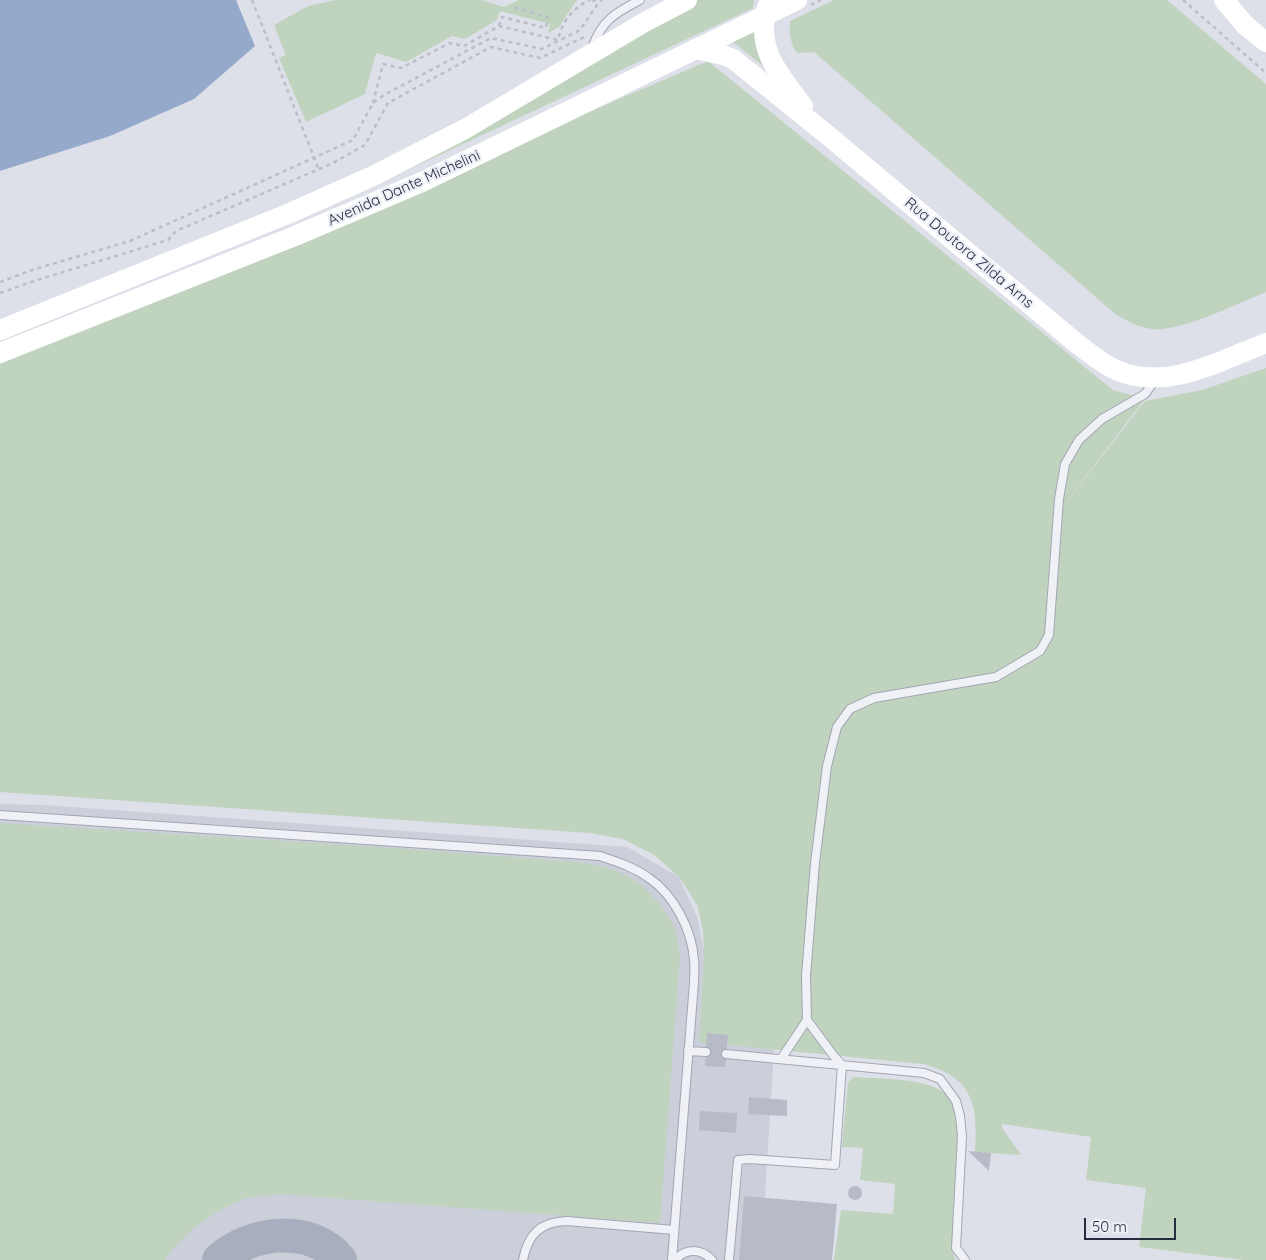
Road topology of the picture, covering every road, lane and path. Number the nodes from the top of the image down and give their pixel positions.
1 (252, 0) edge
2 (591, 0) edge
3 (640, 0) edge
4 (686, 0) edge
5 (821, 0) edge
6 (1182, 0) edge
7 (1216, 0) edge
8 (1224, 0) edge
9 (600, 1) edge
10 (801, 4) edge
11 (511, 6) dead end
12 (767, 8) edge
13 (1245, 25) junction
14 (498, 26) junction
15 (589, 31) dead end
16 (558, 40) junction
17 (1266, 42) edge
18 (695, 49) junction
19 (589, 55) junction
20 (1266, 73) edge
21 (373, 103) junction
22 (825, 133) junction
23 (314, 158) junction
24 (319, 170) junction
25 (0, 282) edge
26 (0, 294) edge
27 (0, 330) edge
28 (1266, 343) edge
29 (0, 353) edge
30 (1157, 378) junction
31 (0, 815) edge
32 (807, 1020) junction
33 (688, 1051) junction
34 (706, 1052) dead end
35 (726, 1054) dead end
36 (781, 1059) junction
37 (842, 1065) junction
38 (674, 1230) junction
39 (523, 1260) edge
40 (673, 1260) edge
41 (712, 1260) edge
42 (729, 1260) edge
43 (964, 1260) edge

1 - 23 path
2 - 9 path
2 - 16 path
3 - 19 lane
4 - 19 main road, Avenida Dante Michelini
5 - 10 path
6 - 20 path
7 - 13 main road
8 - 13 main road
9 - 16 path
10 - 12 main road, Avenida Dante Michelini
11 - 14 path
12 - 18 main road, Avenida Dante Michelini
12 - 22 main road
13 - 17 main road
14 - 16 path
14 - 21 path
15 - 24 path
16 - 21 path
18 - 22 main road, Rua Doutora Zilda Arns
18 - 29 main road, Avenida Dante Michelini
19 - 27 main road, Avenida Dante Michelini
21 - 23 path
22 - 30 main road, Rua Doutora Zilda Arns
23 - 24 path
23 - 25 path
24 - 26 path
28 - 30 main road, Rua Doutora Zilda Arns
30 - 32 lane
31 - 33 lane
32 - 36 lane
32 - 37 lane
33 - 34 lane
33 - 38 lane
35 - 36 lane
36 - 37 lane
37 - 42 lane
37 - 43 lane
38 - 39 lane
38 - 40 lane
40 - 41 lane

